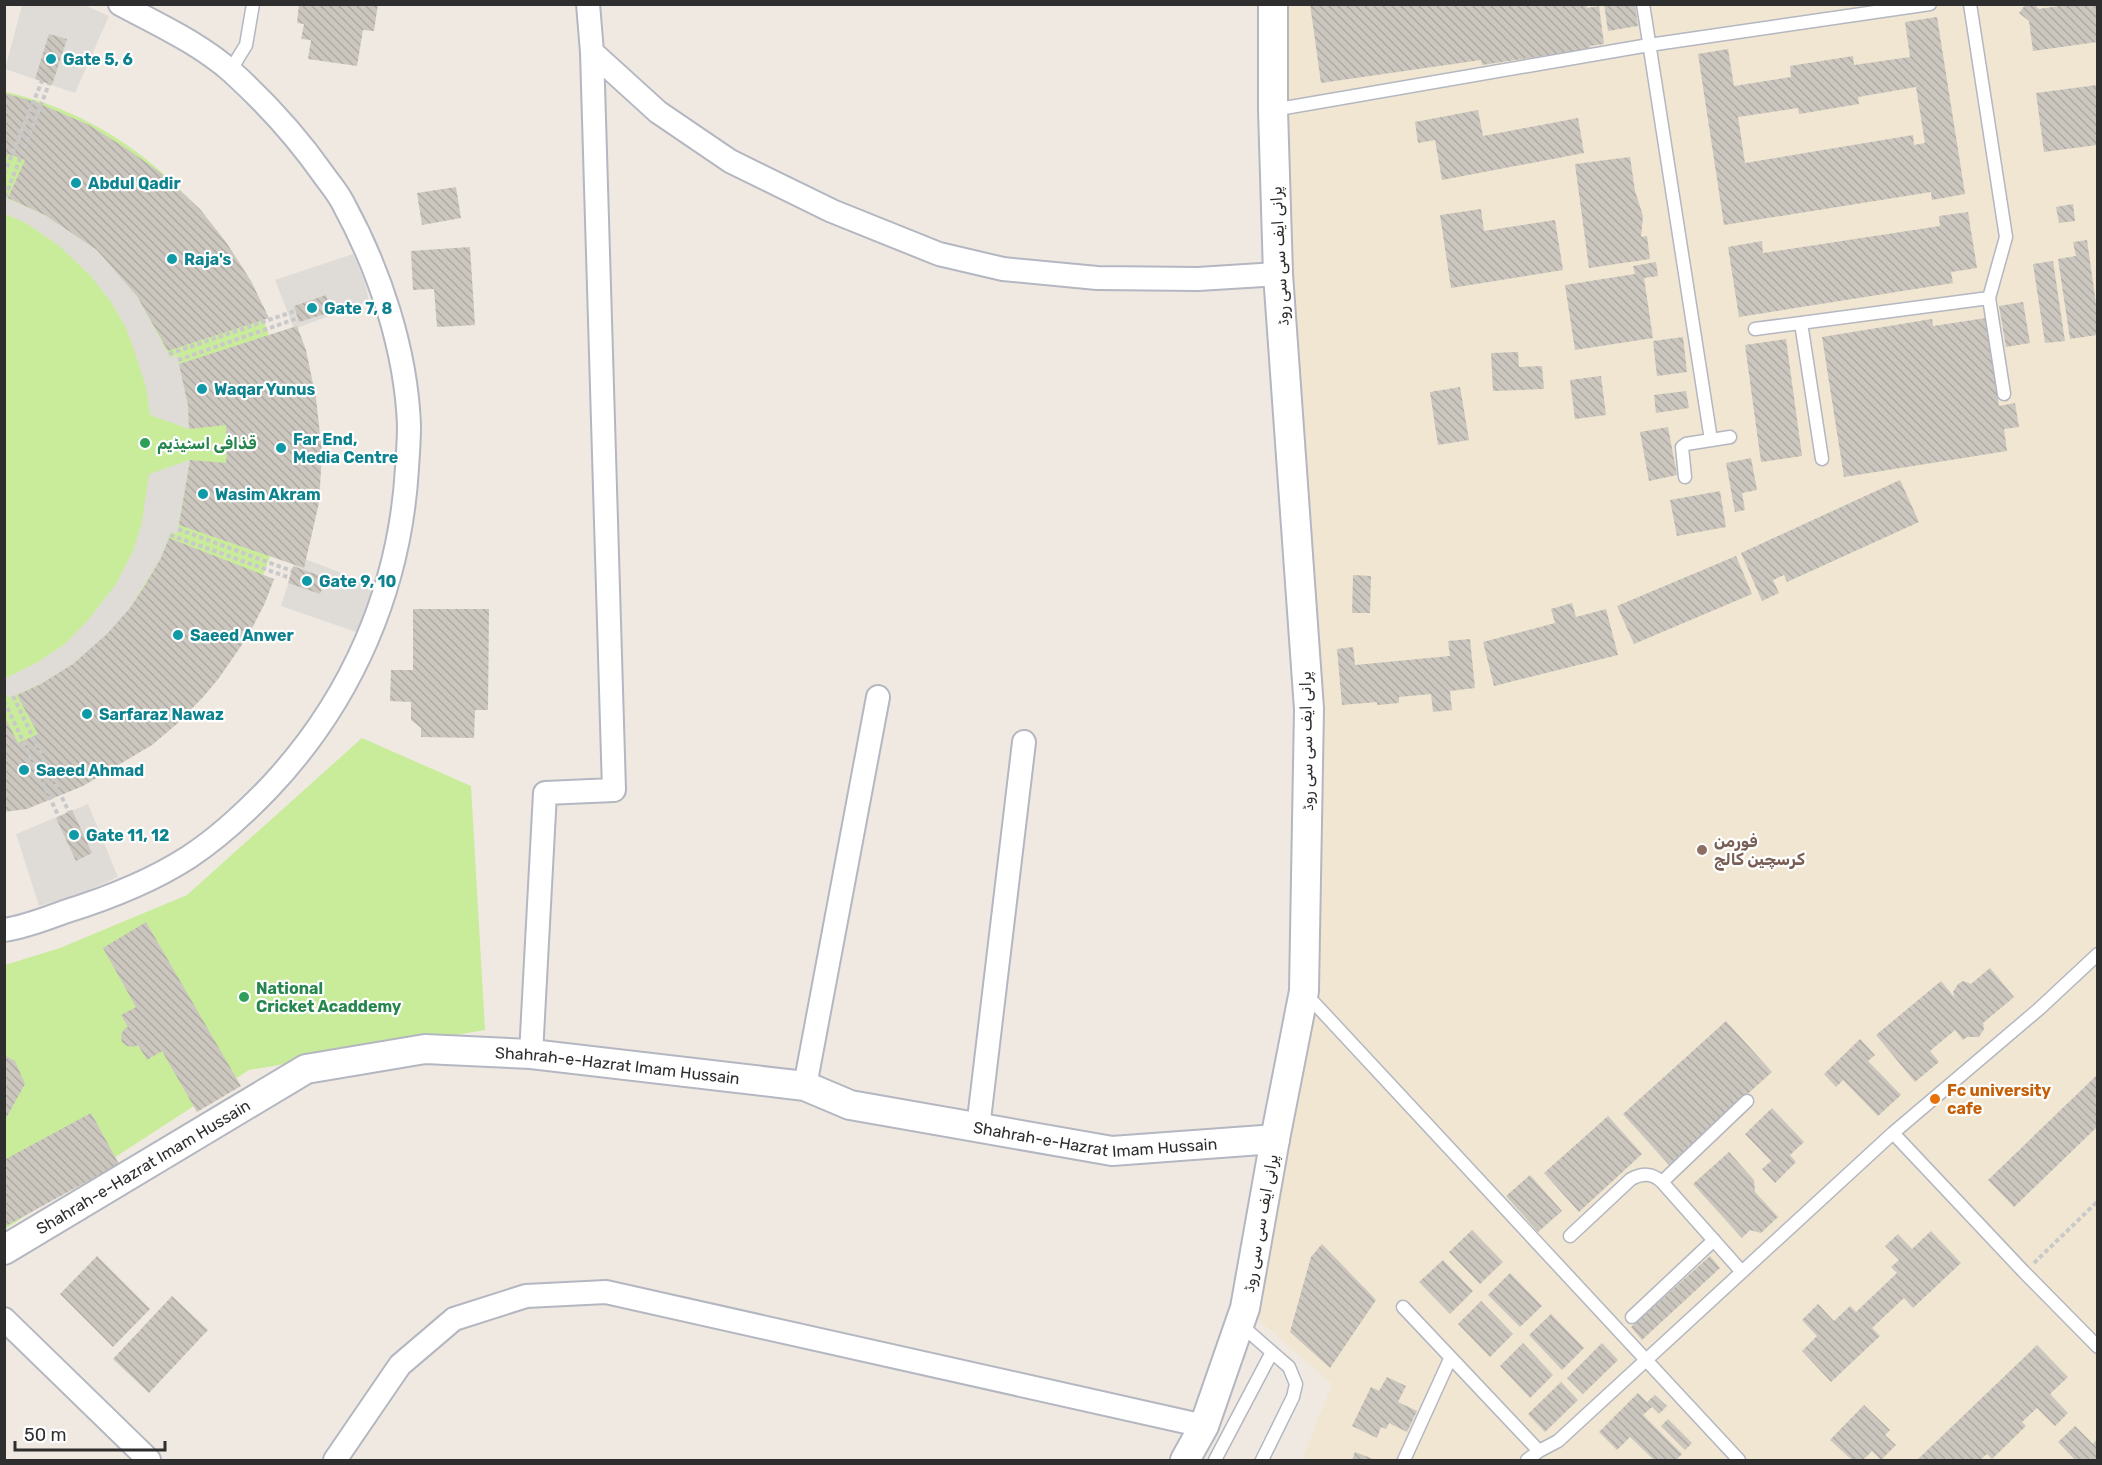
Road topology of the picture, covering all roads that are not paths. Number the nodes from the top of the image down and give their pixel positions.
1 (120, 4) edge
2 (253, 4) edge
3 (588, 4) edge
4 (1273, 4) edge
5 (1643, 4) edge
6 (1930, 4) edge
7 (1970, 4) edge
8 (1649, 45) junction
9 (592, 52) junction
10 (230, 71) junction
11 (1273, 110) junction
12 (1278, 274) junction
13 (1989, 298) junction
14 (1801, 323) junction
15 (1755, 329) dead end
16 (2004, 394) dead end
17 (1730, 437) dead end
18 (1712, 440) junction
19 (1822, 459) dead end
20 (1685, 477) dead end
21 (878, 697) dead end
22 (1024, 742) dead end
23 (4, 930) edge
24 (2097, 954) edge
25 (1304, 991) junction
26 (531, 1054) junction
27 (806, 1086) junction
28 (1746, 1101) dead end
29 (978, 1128) junction
30 (1893, 1133) junction
31 (1275, 1139) junction
32 (1662, 1182) junction
33 (1570, 1236) dead end
34 (1714, 1240) junction
35 (4, 1250) edge
36 (1742, 1272) junction
37 (1403, 1307) dead end
38 (1632, 1317) dead end
39 (4, 1319) edge
40 (1240, 1324) junction
41 (2097, 1347) edge
42 (1272, 1352) junction
43 (1450, 1359) junction
44 (1644, 1360) junction
45 (1204, 1426) junction
46 (1539, 1451) junction
47 (148, 1461) edge
48 (335, 1461) edge
49 (1185, 1461) edge
50 (1215, 1461) edge
51 (1262, 1461) edge
52 (1404, 1461) edge
53 (1527, 1461) edge
54 (1739, 1461) edge

1 - 10 street
2 - 10 lane
3 - 9 street
4 - 11 street, پرانی ایف سی سی روڈ
5 - 8 lane
6 - 8 lane
7 - 13 lane
8 - 11 lane
8 - 18 lane
9 - 12 street
9 - 26 street
10 - 23 street
11 - 12 street, پرانی ایف سی سی روڈ
12 - 25 street, پرانی ایف سی سی روڈ
13 - 14 lane
13 - 16 lane
14 - 15 lane
14 - 19 lane
17 - 18 lane
18 - 20 lane
21 - 27 street
22 - 29 street
24 - 30 lane
25 - 31 street, پرانی ایف سی سی روڈ
25 - 44 lane
26 - 27 street, Shahrah-e-Hazrat Imam Hussain
26 - 35 street, Shahrah-e-Hazrat Imam Hussain
27 - 29 street, Shahrah-e-Hazrat Imam Hussain
28 - 32 lane
29 - 31 street, Shahrah-e-Hazrat Imam Hussain
30 - 36 lane
30 - 41 lane
31 - 40 street, پرانی ایف سی سی روڈ
32 - 33 lane
32 - 34 lane
34 - 36 lane
34 - 38 lane
36 - 44 lane
37 - 43 lane
39 - 47 street
40 - 42 lane
40 - 45 street, پرانی ایف سی سی روڈ
42 - 50 lane
42 - 51 lane
43 - 46 lane
43 - 52 lane
44 - 46 lane
44 - 54 lane
45 - 48 street
45 - 49 street, پرانی ایف سی سی روڈ
46 - 53 lane

